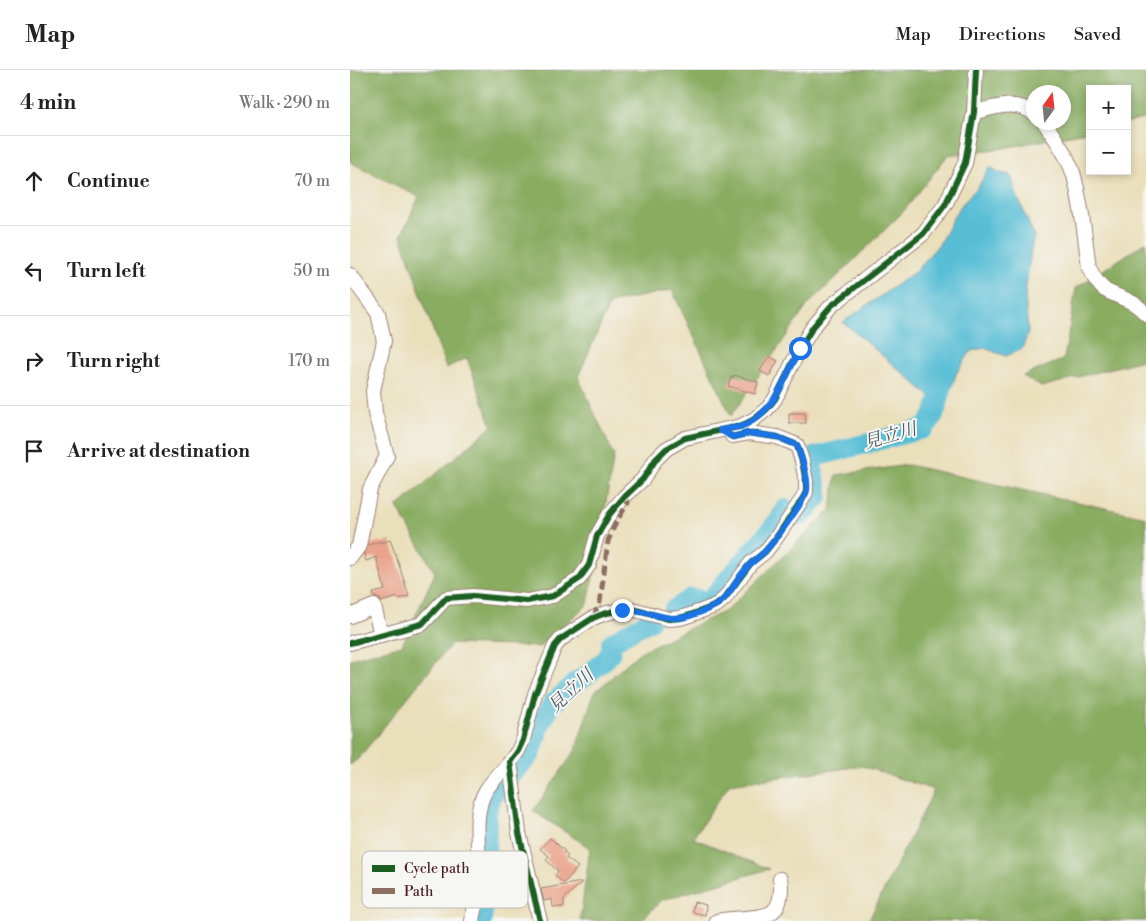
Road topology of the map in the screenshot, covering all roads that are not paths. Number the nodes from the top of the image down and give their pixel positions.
1 (976, 70) edge
2 (1026, 108) edge
3 (974, 112) junction
4 (1050, 130) edge
5 (350, 274) edge
6 (1146, 314) edge
7 (720, 430) junction
8 (350, 558) edge
9 (350, 616) edge
10 (382, 635) junction
11 (350, 643) edge
12 (511, 771) junction
13 (477, 851) edge
14 (523, 851) edge
15 (528, 871) edge
16 (780, 879) dead end
17 (475, 908) edge
18 (472, 921) edge
19 (540, 921) edge
20 (717, 921) edge

1 - 3 street
2 - 3 street
3 - 7 street
4 - 6 street
5 - 8 street
7 - 10 street
7 - 12 street
9 - 10 street
10 - 11 street
12 - 13 street
12 - 14 street
15 - 19 street
16 - 20 street
17 - 18 street

